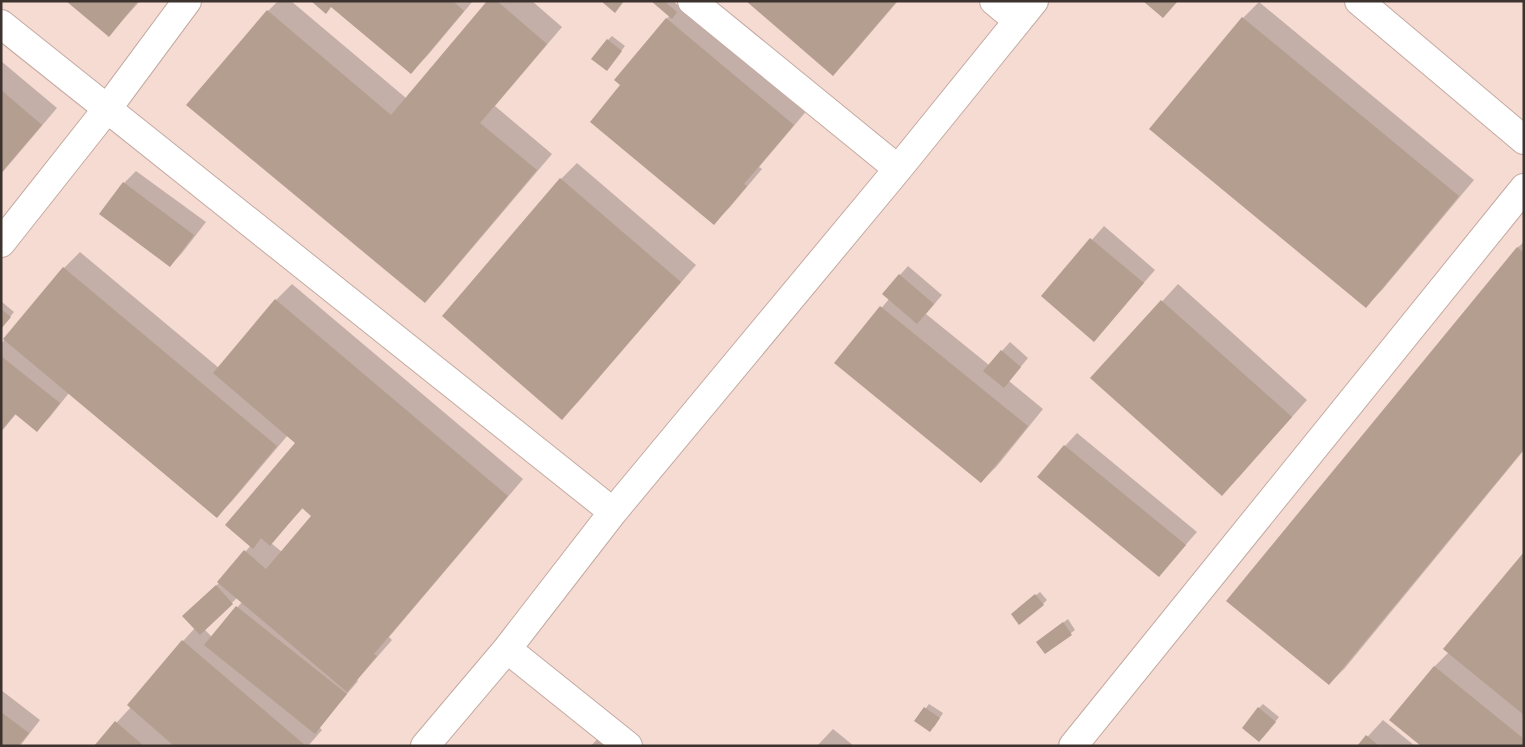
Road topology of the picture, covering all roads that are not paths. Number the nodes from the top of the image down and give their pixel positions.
1 (187, 1) edge
2 (692, 1) edge
3 (994, 1) edge
4 (1359, 1) edge
5 (1026, 11) edge
6 (1, 24) edge
7 (108, 109) junction
8 (1524, 140) edge
9 (898, 169) junction
10 (1524, 188) edge
11 (1, 243) edge
12 (613, 512) junction
13 (507, 649) junction
14 (425, 746) edge
15 (628, 746) edge
16 (1073, 746) edge

1 - 7 street
2 - 9 street
3 - 5 street
4 - 8 street
5 - 9 street
6 - 7 street
7 - 11 street
7 - 12 street
9 - 12 street
10 - 16 street
12 - 13 street
13 - 14 street
13 - 15 street

